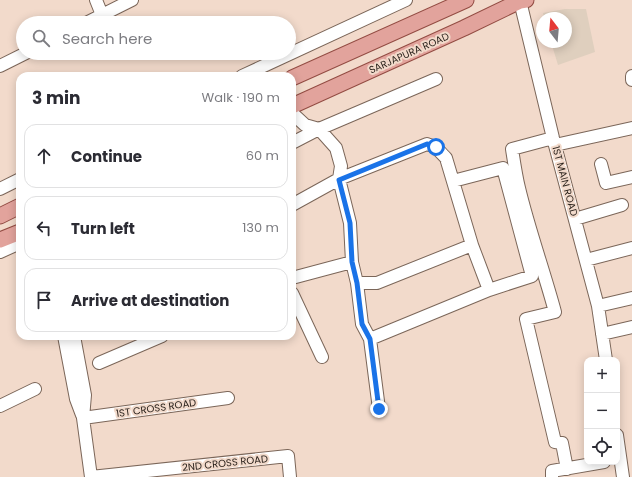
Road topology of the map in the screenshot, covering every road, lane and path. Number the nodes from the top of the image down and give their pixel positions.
1 (96, 0) edge
2 (132, 0) edge
3 (406, 0) edge
4 (523, 1) edge
5 (460, 2) edge
6 (102, 15) joint
7 (464, 28) junction
8 (296, 51) edge
9 (16, 58) edge
10 (277, 60) edge
11 (0, 66) edge
12 (251, 72) edge
13 (296, 76) edge
14 (632, 76) edge
15 (436, 79) dead end
16 (632, 80) edge
17 (296, 104) edge
18 (296, 117) edge
19 (632, 128) edge
20 (320, 130) junction
21 (296, 141) edge
22 (554, 141) junction
23 (601, 164) dead end
24 (632, 177) edge
25 (339, 180) junction
26 (16, 181) edge
27 (453, 181) junction
28 (0, 188) edge
29 (296, 203) edge
30 (622, 205) dead end
31 (16, 208) edge
32 (0, 216) edge
33 (575, 219) junction
34 (16, 234) edge
35 (0, 240) edge
36 (16, 245) edge
37 (472, 245) junction
38 (632, 248) edge
39 (0, 252) edge
40 (586, 260) junction
41 (352, 262) junction
42 (296, 275) edge
43 (357, 283) junction
44 (489, 290) junction
45 (632, 298) edge
46 (296, 302) edge
47 (598, 306) junction
48 (632, 328) edge
49 (602, 334) junction
50 (370, 339) junction
51 (65, 340) edge
52 (75, 340) edge
53 (153, 340) edge
54 (322, 357) dead end
55 (606, 357) edge
56 (99, 363) dead end
57 (35, 389) dead end
58 (228, 398) dead end
59 (0, 406) edge
60 (379, 409) dead end
61 (83, 418) junction
62 (620, 446) edge
63 (623, 458) edge
64 (588, 465) edge
65 (567, 469) junction
66 (91, 477) edge
67 (290, 477) edge
68 (552, 477) edge
69 (623, 477) edge

1 - 6 street
2 - 6 street
3 - 8 street
4 - 7 main road, SARJAPURA ROAD
4 - 22 street, 1ST MAIN ROAD
5 - 7 main road
5 - 13 main road
7 - 17 main road, SARJAPURA ROAD
9 - 11 street
10 - 12 street
14 - 16 street
15 - 20 street
18 - 20 street
19 - 22 street
20 - 21 street
20 - 25 street
22 - 33 street, 1ST MAIN ROAD
22 - 65 street
23 - 24 street
25 - 27 street
25 - 29 street
25 - 41 street
26 - 28 street
27 - 37 street
27 - 44 street
30 - 33 street
31 - 32 main road
33 - 40 street, 1ST MAIN ROAD
34 - 35 main road
36 - 39 street
37 - 43 street
37 - 44 street
38 - 40 street
40 - 47 street, 1ST MAIN ROAD
41 - 42 street
41 - 43 street
43 - 50 street
44 - 50 street
45 - 47 street
46 - 54 street
47 - 49 street, 1ST MAIN ROAD
48 - 49 street
49 - 55 street, 1ST MAIN ROAD
50 - 60 street
51 - 61 street
52 - 61 street
53 - 56 street
57 - 59 street
58 - 61 street, 1ST CROSS ROAD
61 - 66 street
62 - 63 street
63 - 69 street
64 - 65 street
65 - 68 street
66 - 67 street, 2ND CROSS ROAD

